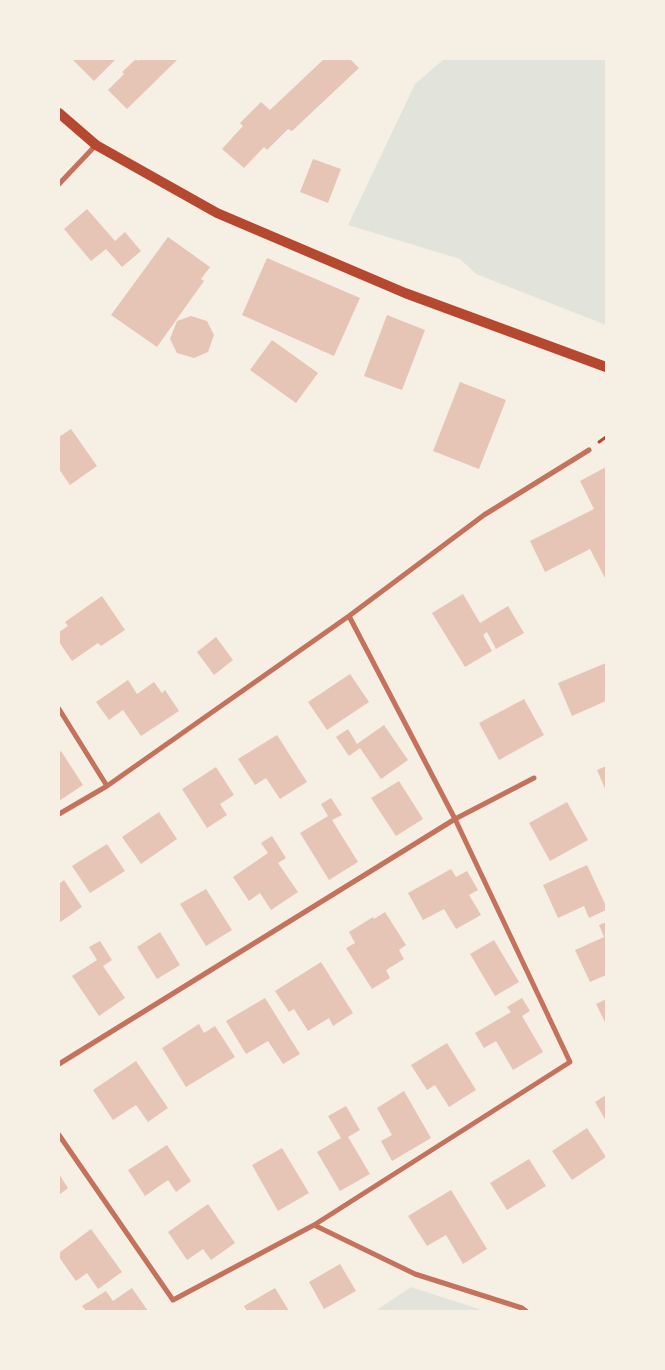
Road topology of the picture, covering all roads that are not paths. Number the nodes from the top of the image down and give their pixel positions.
1 (59, 113) edge
2 (96, 145) junction
3 (59, 184) edge
4 (606, 367) edge
5 (589, 450) dead end
6 (349, 616) junction
7 (59, 710) edge
8 (534, 778) dead end
9 (107, 786) junction
10 (59, 814) edge
11 (455, 818) junction
12 (59, 1064) edge
13 (59, 1135) edge
14 (314, 1225) junction
15 (526, 1311) edge

1 - 2 main road
2 - 3 street
2 - 4 main road
5 - 6 street
6 - 9 street
6 - 11 street
7 - 9 street
8 - 11 street
9 - 10 street
11 - 12 street
11 - 14 street
13 - 14 street
14 - 15 street

